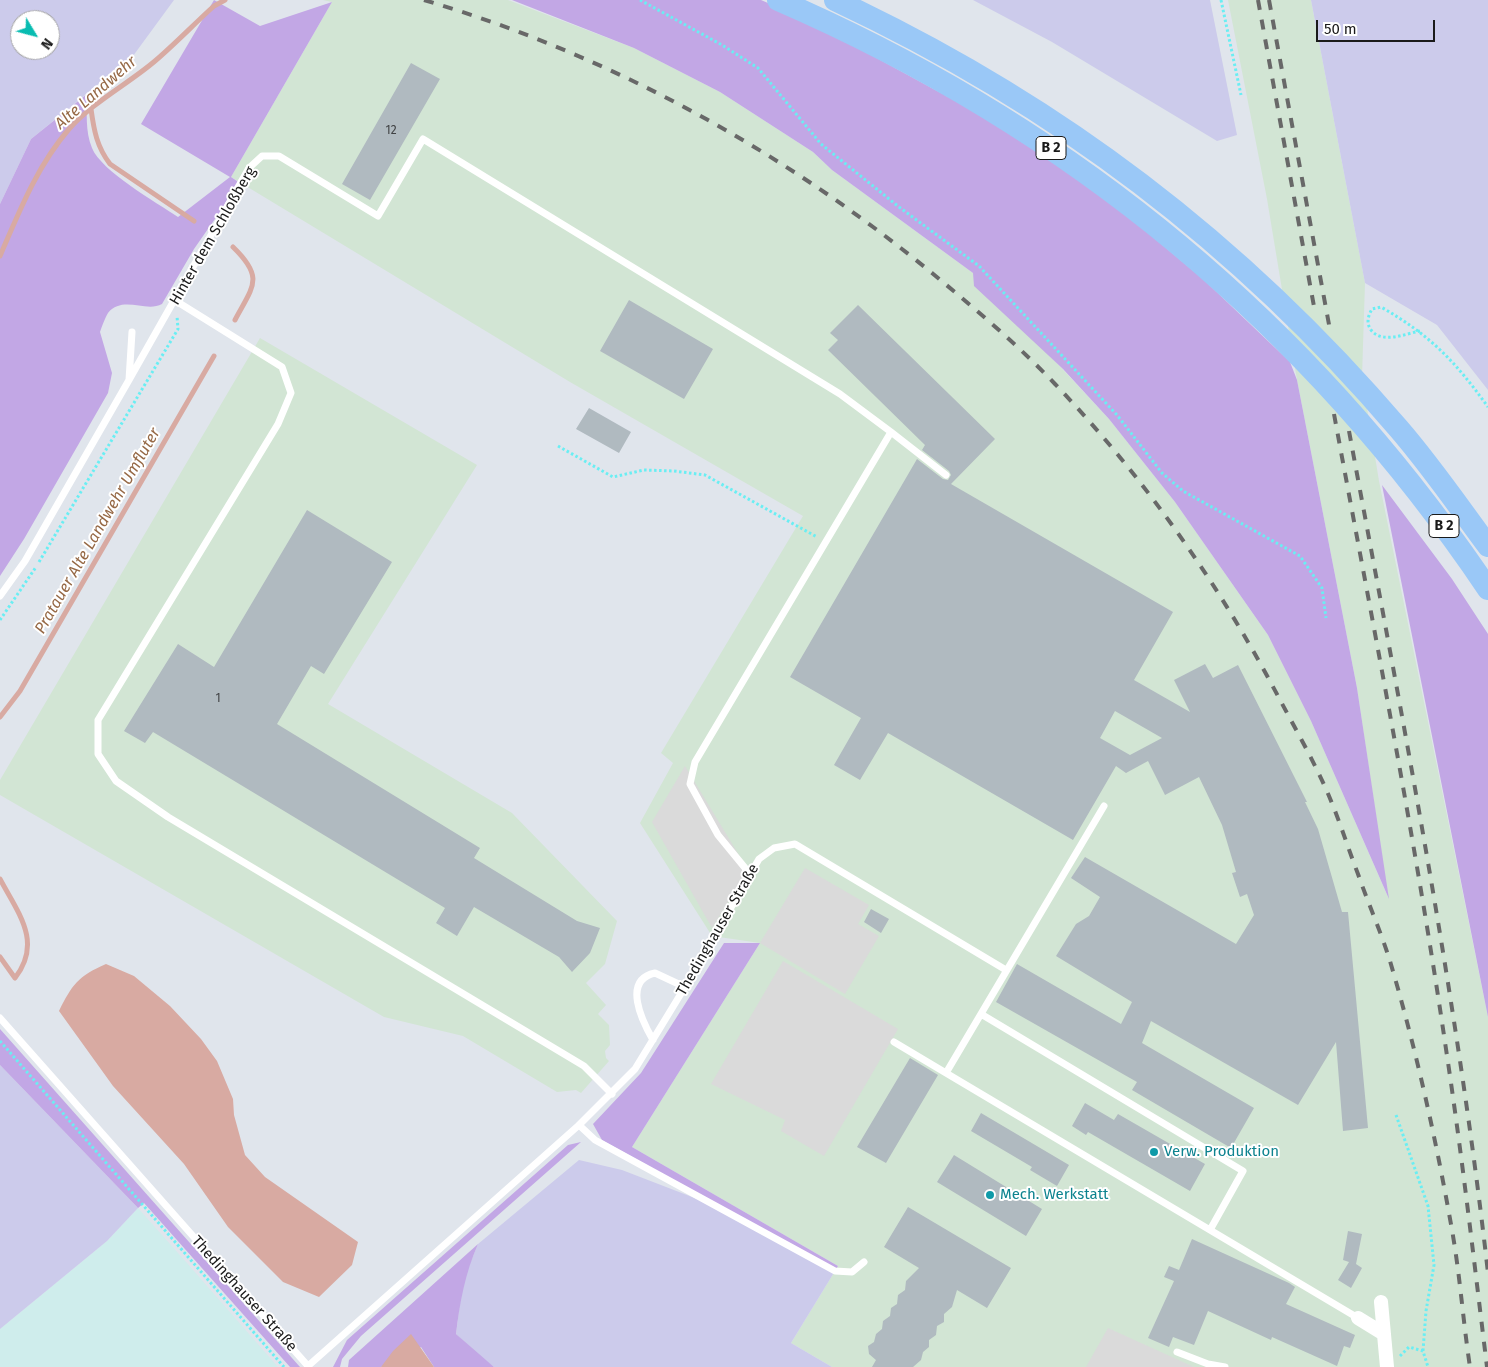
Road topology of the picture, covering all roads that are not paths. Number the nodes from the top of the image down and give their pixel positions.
1 (778, 0) edge
2 (835, 0) edge
3 (176, 301) junction
4 (132, 332) dead end
5 (129, 380) junction
6 (891, 432) junction
7 (946, 474) dead end
8 (1488, 546) edge
9 (1488, 589) edge
10 (0, 596) edge
11 (1104, 806) dead end
12 (750, 874) junction
13 (1006, 970) junction
14 (686, 987) junction
15 (981, 1014) junction
16 (0, 1018) edge
17 (653, 1040) junction
18 (894, 1042) dead end
19 (946, 1072) junction
20 (612, 1094) junction
21 (579, 1125) junction
22 (1210, 1230) junction
23 (864, 1262) dead end
24 (1381, 1302) dead end
25 (1358, 1318) joint
26 (1384, 1334) junction
27 (1177, 1352) dead end
28 (1392, 1364) edge
29 (309, 1366) edge
30 (1226, 1367) edge

1 - 9 main road, B 2
2 - 8 main road, B 2
3 - 5 lane, Hinter dem Schloßberg
3 - 6 lane, Hinter dem Schloßberg
3 - 20 lane
4 - 5 lane, Hinter dem Schloßberg
5 - 10 lane, Hinter dem Schloßberg
6 - 7 lane
6 - 12 lane
11 - 13 lane
12 - 13 lane, Thedinghauser Straße
12 - 14 lane, Thedinghauser Straße
13 - 15 lane
14 - 17 lane, Thedinghauser Straße
14 - 17 lane
15 - 19 lane
15 - 22 lane
16 - 29 lane, Thedinghauser Straße
17 - 20 lane, Thedinghauser Straße
18 - 19 lane
19 - 22 lane
20 - 21 lane, Thedinghauser Straße
21 - 23 lane
21 - 29 lane, Thedinghauser Straße
22 - 25 lane
24 - 26 street
25 - 26 street
26 - 28 street
27 - 30 lane

